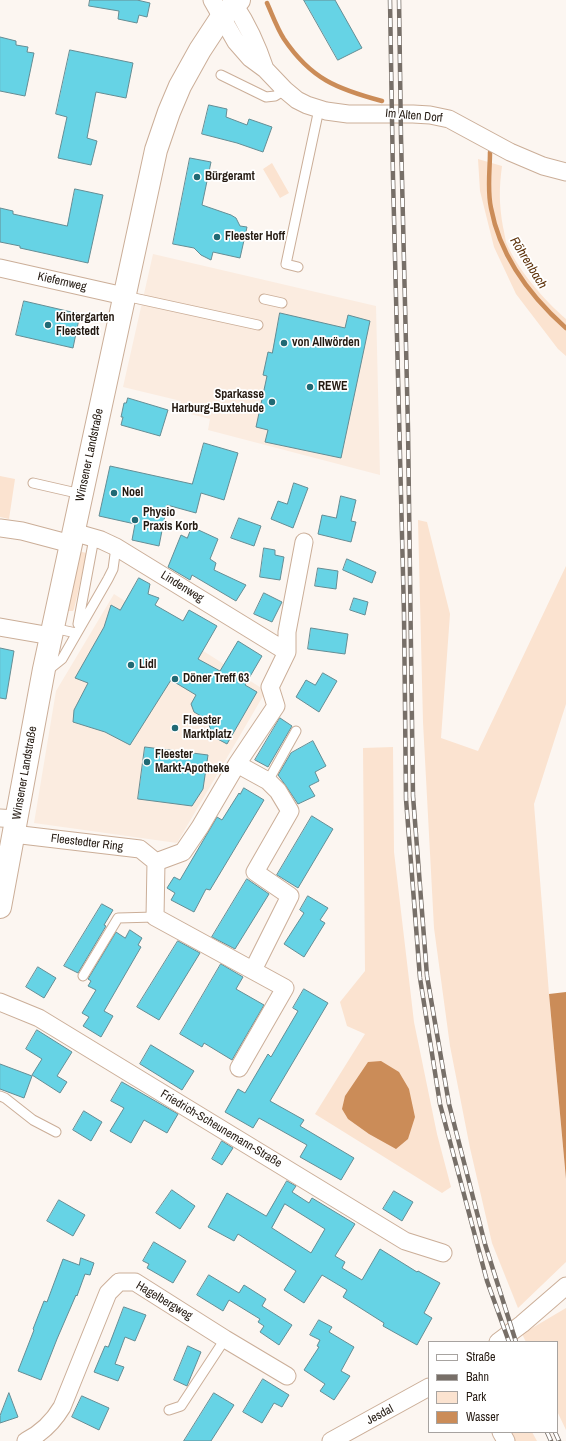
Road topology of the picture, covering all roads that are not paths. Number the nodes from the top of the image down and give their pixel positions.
1 (228, 5) edge
2 (221, 75) dead end
3 (285, 90) junction
4 (319, 109) junction
5 (566, 172) edge
6 (298, 267) dead end
7 (0, 268) edge
8 (124, 296) junction
9 (264, 299) dead end
10 (282, 303) dead end
11 (258, 325) dead end
12 (33, 483) dead end
13 (81, 494) junction
14 (0, 528) edge
15 (72, 538) junction
16 (94, 538) junction
17 (304, 542) dead end
18 (116, 547) junction
19 (0, 627) edge
20 (52, 632) junction
21 (76, 633) junction
22 (287, 652) junction
23 (44, 669) junction
24 (296, 731) dead end
25 (237, 764) junction
26 (268, 781) junction
27 (10, 824) edge
28 (156, 862) junction
29 (0, 907) edge
30 (156, 916) junction
31 (253, 970) junction
32 (83, 976) dead end
33 (0, 1002) edge
34 (239, 1068) dead end
35 (0, 1096) edge
36 (56, 1132) dead end
37 (442, 1253) dead end
38 (566, 1286) edge
39 (225, 1339) junction
40 (499, 1341) edge
41 (287, 1376) dead end
42 (428, 1388) edge
43 (169, 1410) dead end
44 (26, 1441) edge
45 (331, 1441) edge

1 - 3 street, Im Alten Dorf
1 - 8 street, Winsener Landstraße
2 - 3 lane
3 - 4 street, Im Alten Dorf
4 - 5 street, Im Alten Dorf
4 - 6 lane
7 - 8 street, Kiefernweg
8 - 11 lane
8 - 13 street, Winsener Landstraße
9 - 10 lane
12 - 13 lane
13 - 15 street, Winsener Landstraße
14 - 15 street, Lindenweg
15 - 16 street, Lindenweg
15 - 20 street, Winsener Landstraße
16 - 18 street, Lindenweg
16 - 21 lane
17 - 22 street
18 - 21 lane
18 - 22 street, Lindenweg
19 - 20 street
20 - 21 lane
20 - 23 street, Winsener Landstraße
21 - 23 lane
22 - 25 street
23 - 27 street, Winsener Landstraße
24 - 26 lane
25 - 26 street
25 - 28 street
26 - 31 street
27 - 28 street, Fleestedter Ring
27 - 29 street, Winsener Landstraße
28 - 30 street
30 - 31 street
30 - 32 lane
31 - 34 street
33 - 37 street, Friedrich-Scheunemann-Straße
35 - 36 lane
38 - 40 street
39 - 41 street, Hagelbergweg
39 - 43 lane
39 - 44 street, Hagelbergweg
42 - 45 street, Jesdal

